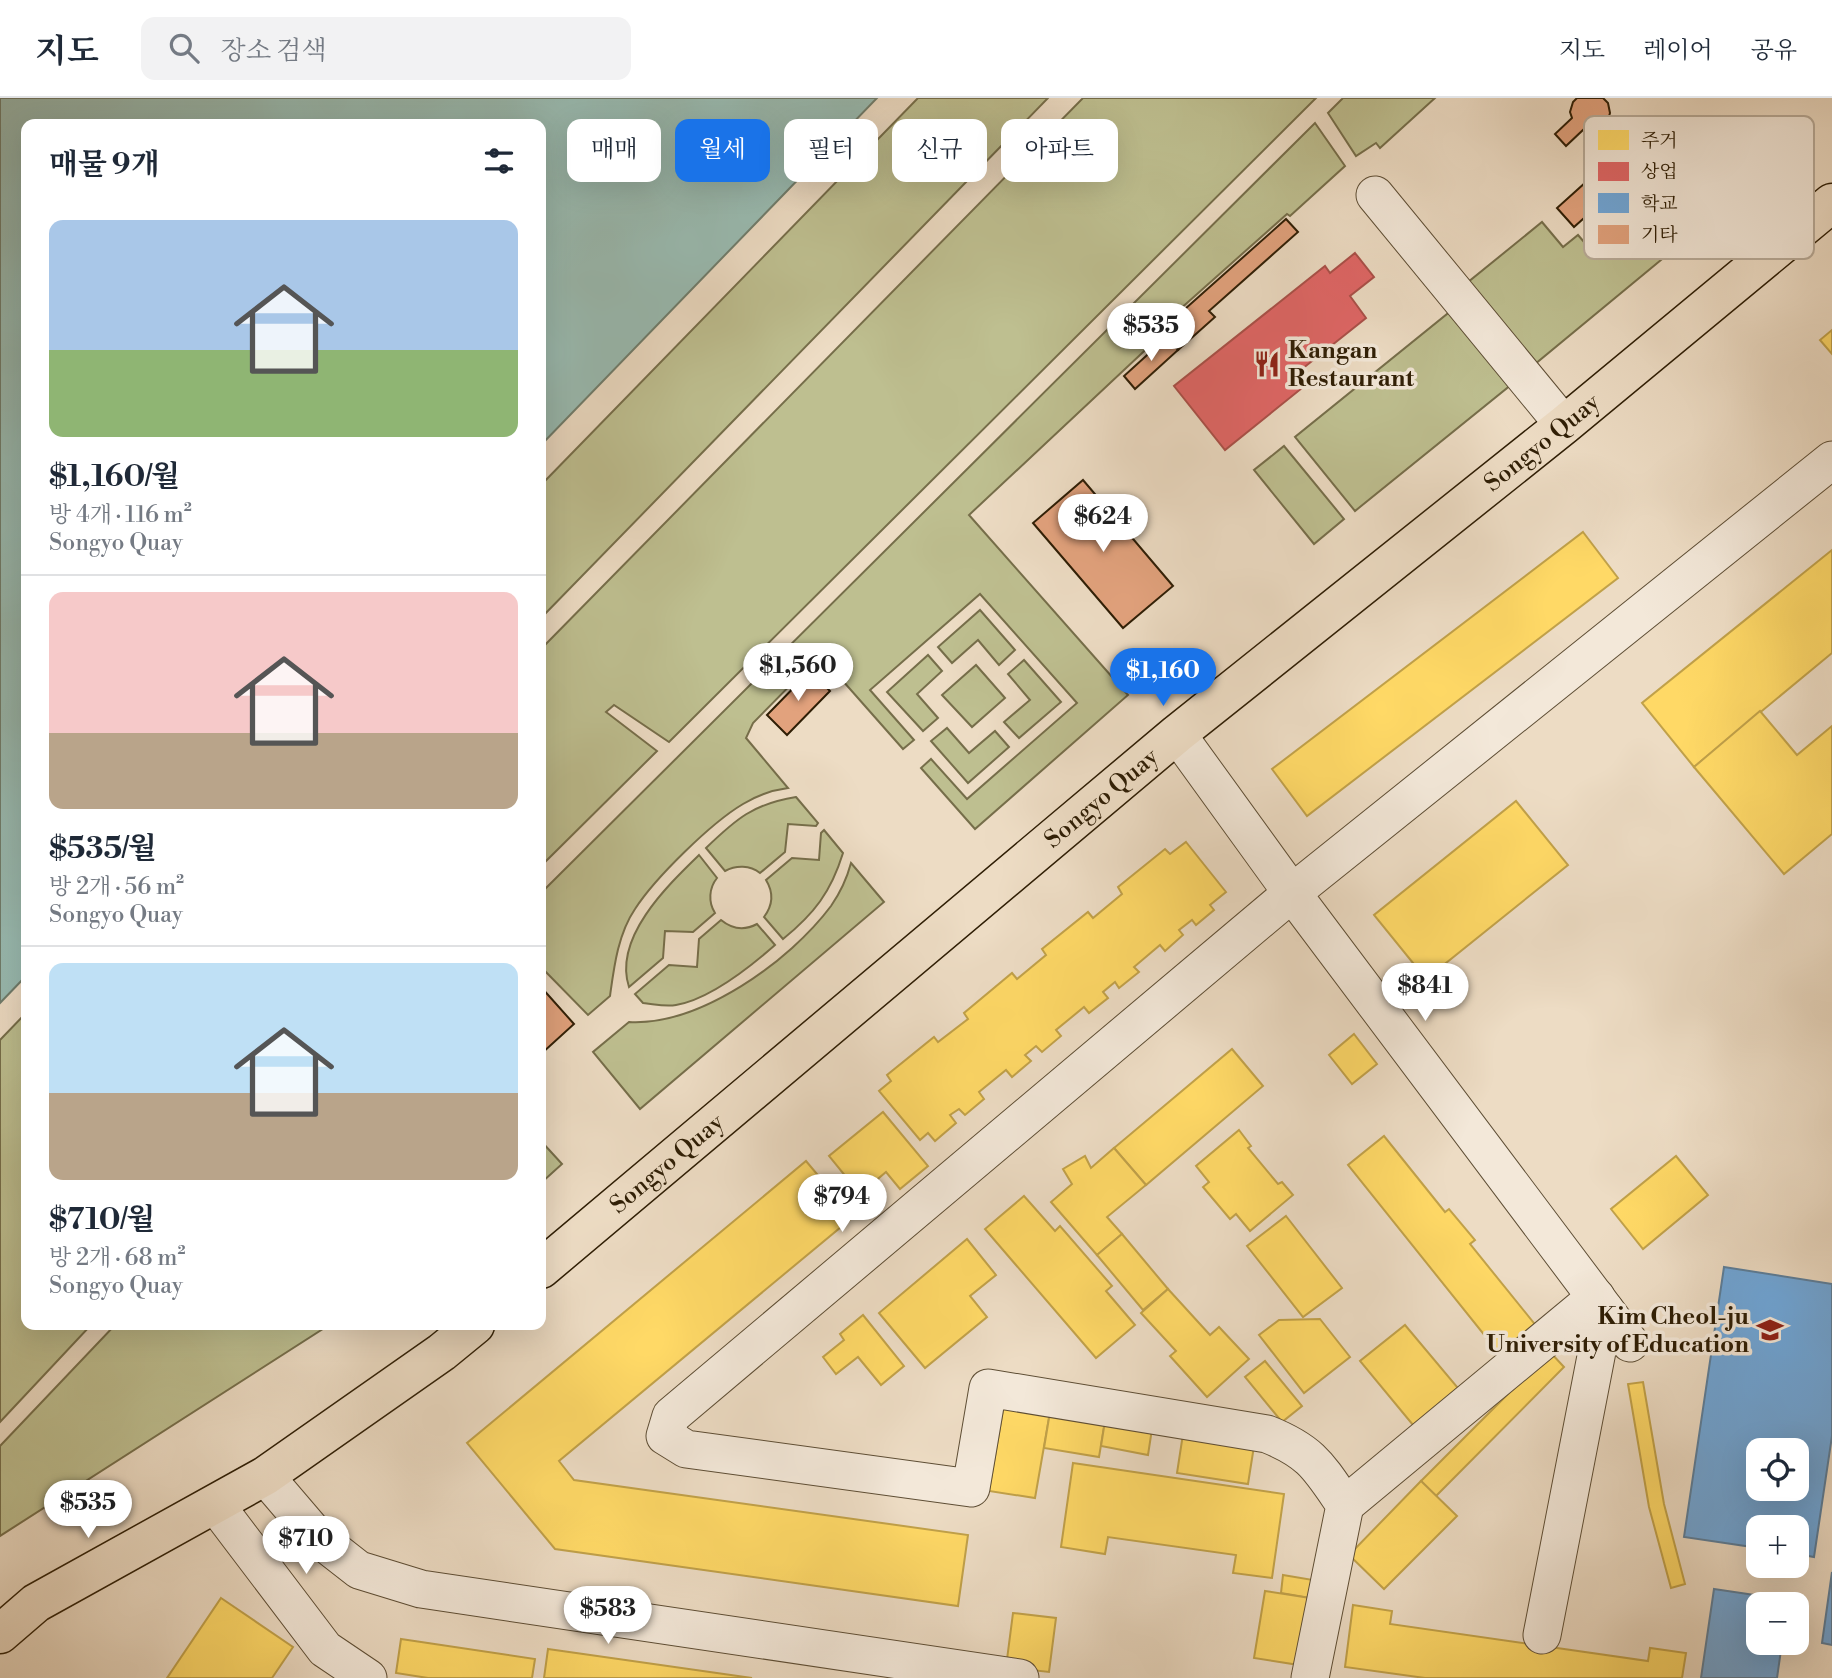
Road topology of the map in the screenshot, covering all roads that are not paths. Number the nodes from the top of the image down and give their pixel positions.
1 (1374, 195) dead end
2 (1832, 203) edge
3 (1814, 218) edge
4 (1764, 259) edge
5 (1564, 425) junction
6 (1832, 460) edge
7 (1177, 734) junction
8 (1292, 893) junction
9 (546, 1265) edge
10 (1600, 1303) junction
11 (469, 1330) edge
12 (1630, 1343) dead end
13 (265, 1476) junction
14 (215, 1504) junction
15 (1345, 1504) junction
16 (0, 1634) edge
17 (1542, 1635) dead end
18 (368, 1678) edge
19 (1020, 1678) edge
20 (1310, 1678) edge

1 - 5 street
2 - 3 main road, Songyo Quay
4 - 5 main road, Songyo Quay
5 - 7 main road, Songyo Quay
6 - 8 street
7 - 8 street
7 - 9 main road, Songyo Quay
8 - 10 street
8 - 15 street
10 - 12 street
10 - 15 street
10 - 17 street
11 - 13 main road
13 - 14 main road
13 - 19 street
14 - 16 main road
14 - 18 street
15 - 20 street

